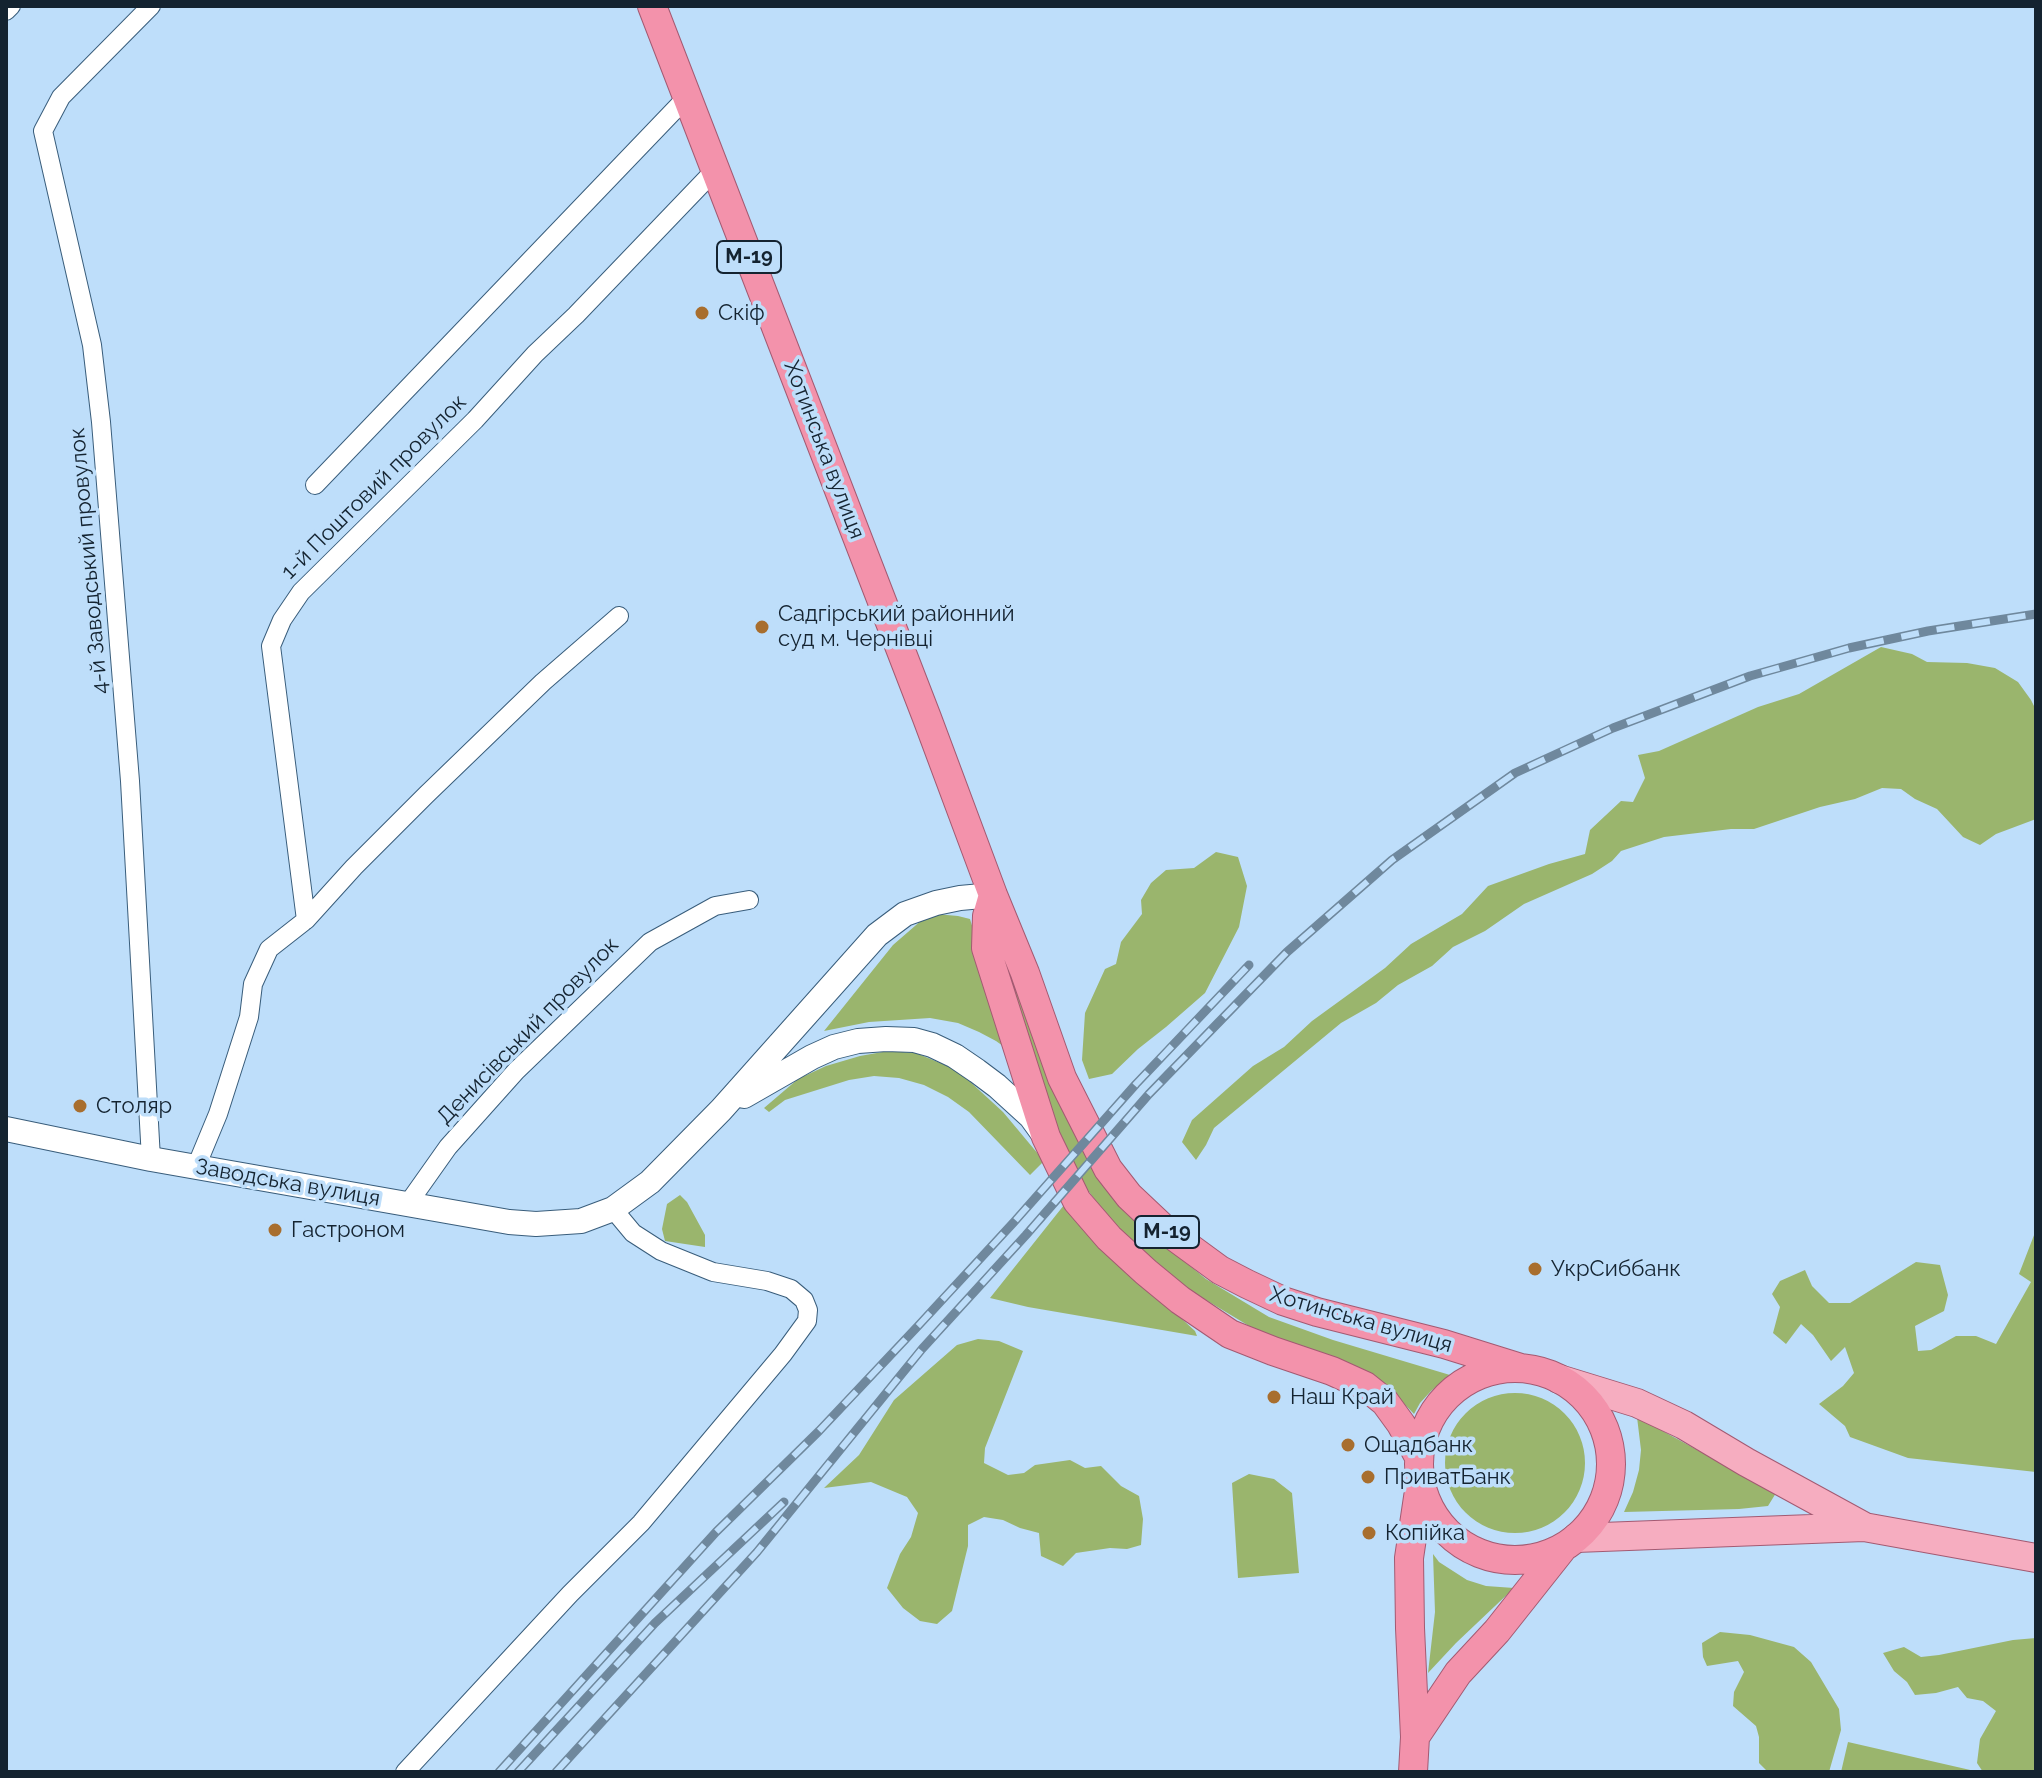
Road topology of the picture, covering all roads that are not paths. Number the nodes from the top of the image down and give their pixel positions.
1 (11, 6) edge
2 (151, 6) edge
3 (652, 6) edge
4 (6, 11) edge
5 (687, 97) junction
6 (715, 170) junction
7 (315, 485) dead end
8 (619, 616) dead end
9 (993, 895) junction
10 (749, 900) dead end
11 (306, 920) junction
12 (721, 1110) junction
13 (6, 1129) edge
14 (1046, 1137) junction
15 (151, 1159) junction
16 (196, 1167) junction
17 (407, 1205) junction
18 (613, 1209) junction
19 (1521, 1368) junction
20 (1559, 1379) junction
21 (1419, 1470) junction
22 (1864, 1527) junction
23 (1569, 1543) junction
24 (2036, 1558) edge
25 (1415, 1737) junction
26 (405, 1772) edge
27 (1413, 1772) edge

1 - 4 street
2 - 15 street, 4-й Заводський провулок
3 - 5 highway, Хотинська вулиця / М-19
5 - 6 highway, Хотинська вулиця / М-19
5 - 7 street
6 - 9 highway, Хотинська вулиця / М-19
6 - 11 street, 1-й Поштовий провулок
8 - 11 street
9 - 12 main road, Заводська вулиця
9 - 14 highway, Хотинська вулиця / М-19
9 - 19 highway, Хотинська вулиця / М-19
10 - 17 street, Денисівський провулок
11 - 16 street
12 - 14 main road, Заводська вулиця
12 - 18 main road, Заводська вулиця
13 - 15 main road, Заводська вулиця
14 - 21 highway, Заводська вулиця / М-19
15 - 16 main road, Заводська вулиця
16 - 17 main road, Заводська вулиця
17 - 18 main road, Заводська вулиця
18 - 26 street
19 - 20 highway, М-19
19 - 21 highway, М-19
20 - 22 main road
20 - 23 highway, М-19
21 - 23 highway, М-19
21 - 25 highway, М-19
22 - 23 main road
22 - 24 main road
23 - 25 highway, М-19
25 - 27 highway, М-19

